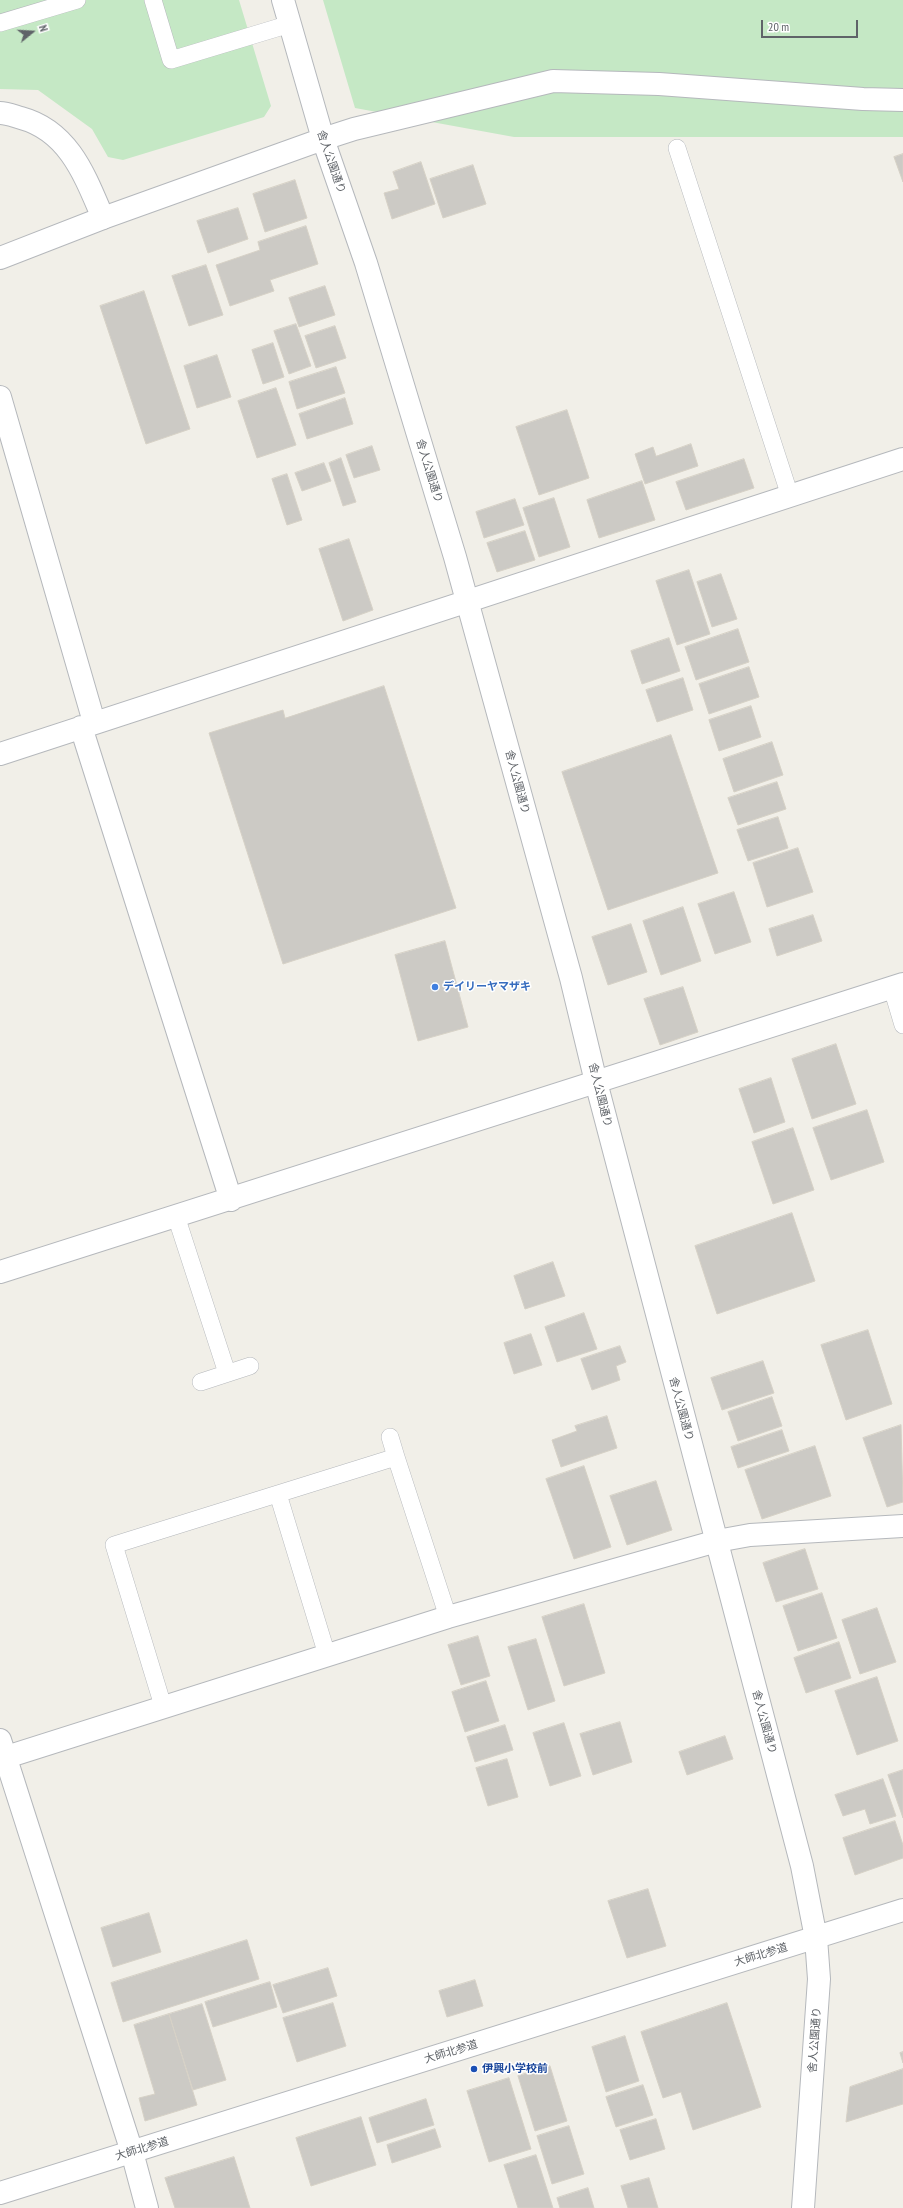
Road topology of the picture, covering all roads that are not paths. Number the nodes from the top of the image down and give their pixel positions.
1 (77, 0) edge
2 (153, 0) edge
3 (283, 0) edge
4 (0, 23) edge
5 (290, 24) junction
6 (903, 100) edge
7 (0, 113) edge
8 (323, 139) junction
9 (677, 148) dead end
10 (103, 218) junction
11 (0, 258) edge
12 (0, 397) edge
13 (903, 459) edge
14 (790, 496) junction
15 (467, 603) junction
16 (87, 725) junction
17 (0, 754) edge
18 (897, 986) edge
19 (903, 1024) edge
20 (596, 1082) junction
21 (231, 1200) junction
22 (176, 1216) junction
23 (0, 1272) edge
24 (250, 1366) dead end
25 (227, 1373) junction
26 (201, 1382) dead end
27 (390, 1437) dead end
28 (396, 1457) junction
29 (278, 1494) junction
30 (903, 1526) edge
31 (717, 1542) junction
32 (448, 1617) junction
33 (327, 1654) junction
34 (163, 1706) junction
35 (2, 1753) edge
36 (903, 1910) edge
37 (816, 1938) junction
38 (132, 2152) junction
39 (0, 2194) edge
40 (146, 2208) edge
41 (803, 2208) edge

1 - 4 lane
2 - 5 lane
3 - 5 street, 舎人公園通り
5 - 8 street, 舎人公園通り
6 - 8 street
7 - 10 street
8 - 10 street
8 - 15 street, 舎人公園通り
9 - 14 lane
10 - 11 street
12 - 16 street
13 - 14 street
14 - 15 street
15 - 16 street
15 - 20 street, 舎人公園通り
16 - 17 street
16 - 21 street
18 - 19 lane
18 - 20 street
20 - 21 street
20 - 31 street, 舎人公園通り
21 - 22 street
22 - 23 street
22 - 25 lane
24 - 25 lane
25 - 26 lane
27 - 28 lane
28 - 29 lane
28 - 32 lane
29 - 33 lane
29 - 34 lane
30 - 31 street
31 - 32 street
31 - 37 street, 舎人公園通り
32 - 33 street
33 - 34 street
34 - 35 street
35 - 38 street
36 - 37 street, 大師北参道
37 - 38 street, 大師北参道
37 - 41 street, 舎人公園通り
38 - 39 street, 大師北参道
38 - 40 street

